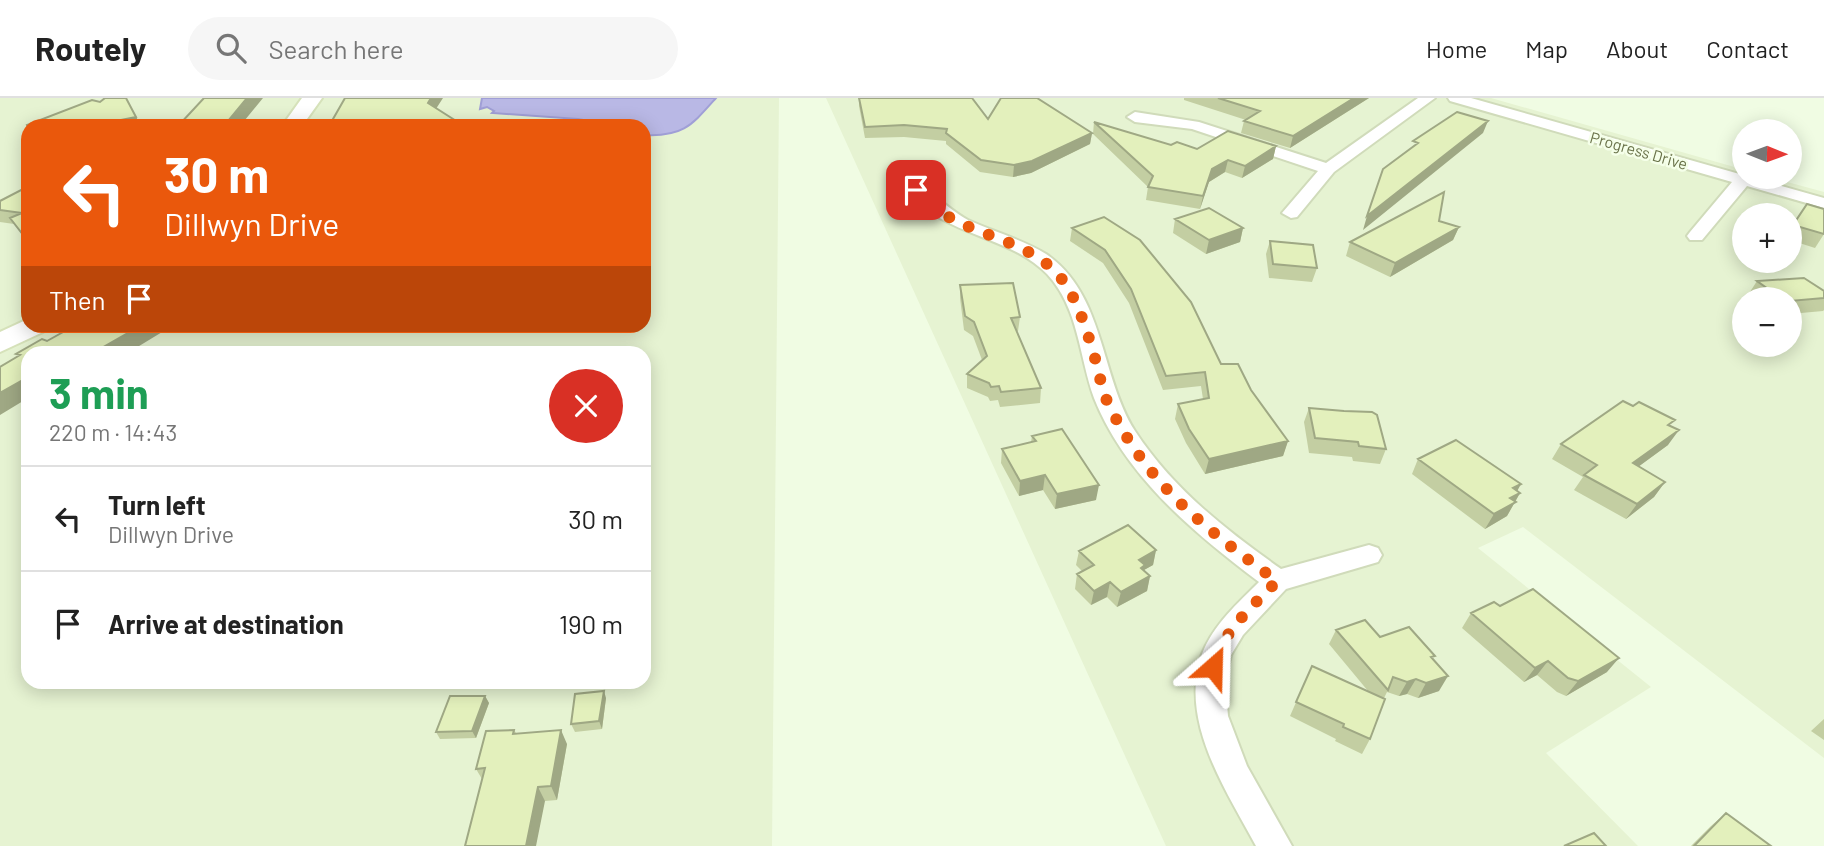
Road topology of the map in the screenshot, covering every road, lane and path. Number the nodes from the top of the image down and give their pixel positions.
1 (312, 98) edge
2 (1428, 98) edge
3 (1455, 98) edge
4 (1135, 117) dead end
5 (297, 119) edge
6 (1328, 169) junction
7 (1732, 177) edge
8 (1735, 189) edge
9 (1775, 189) edge
10 (916, 190) dead end
11 (1824, 203) edge
12 (1291, 213) dead end
13 (1696, 236) dead end
14 (21, 332) edge
15 (0, 343) edge
16 (1369, 555) dead end
17 (1277, 581) junction
18 (1275, 846) edge

1 - 5 street
2 - 6 street
3 - 7 street, Progress Drive
4 - 6 street
6 - 12 street
8 - 13 street
9 - 11 street, Progress Drive
10 - 17 street
14 - 15 street
16 - 17 street
17 - 18 street

